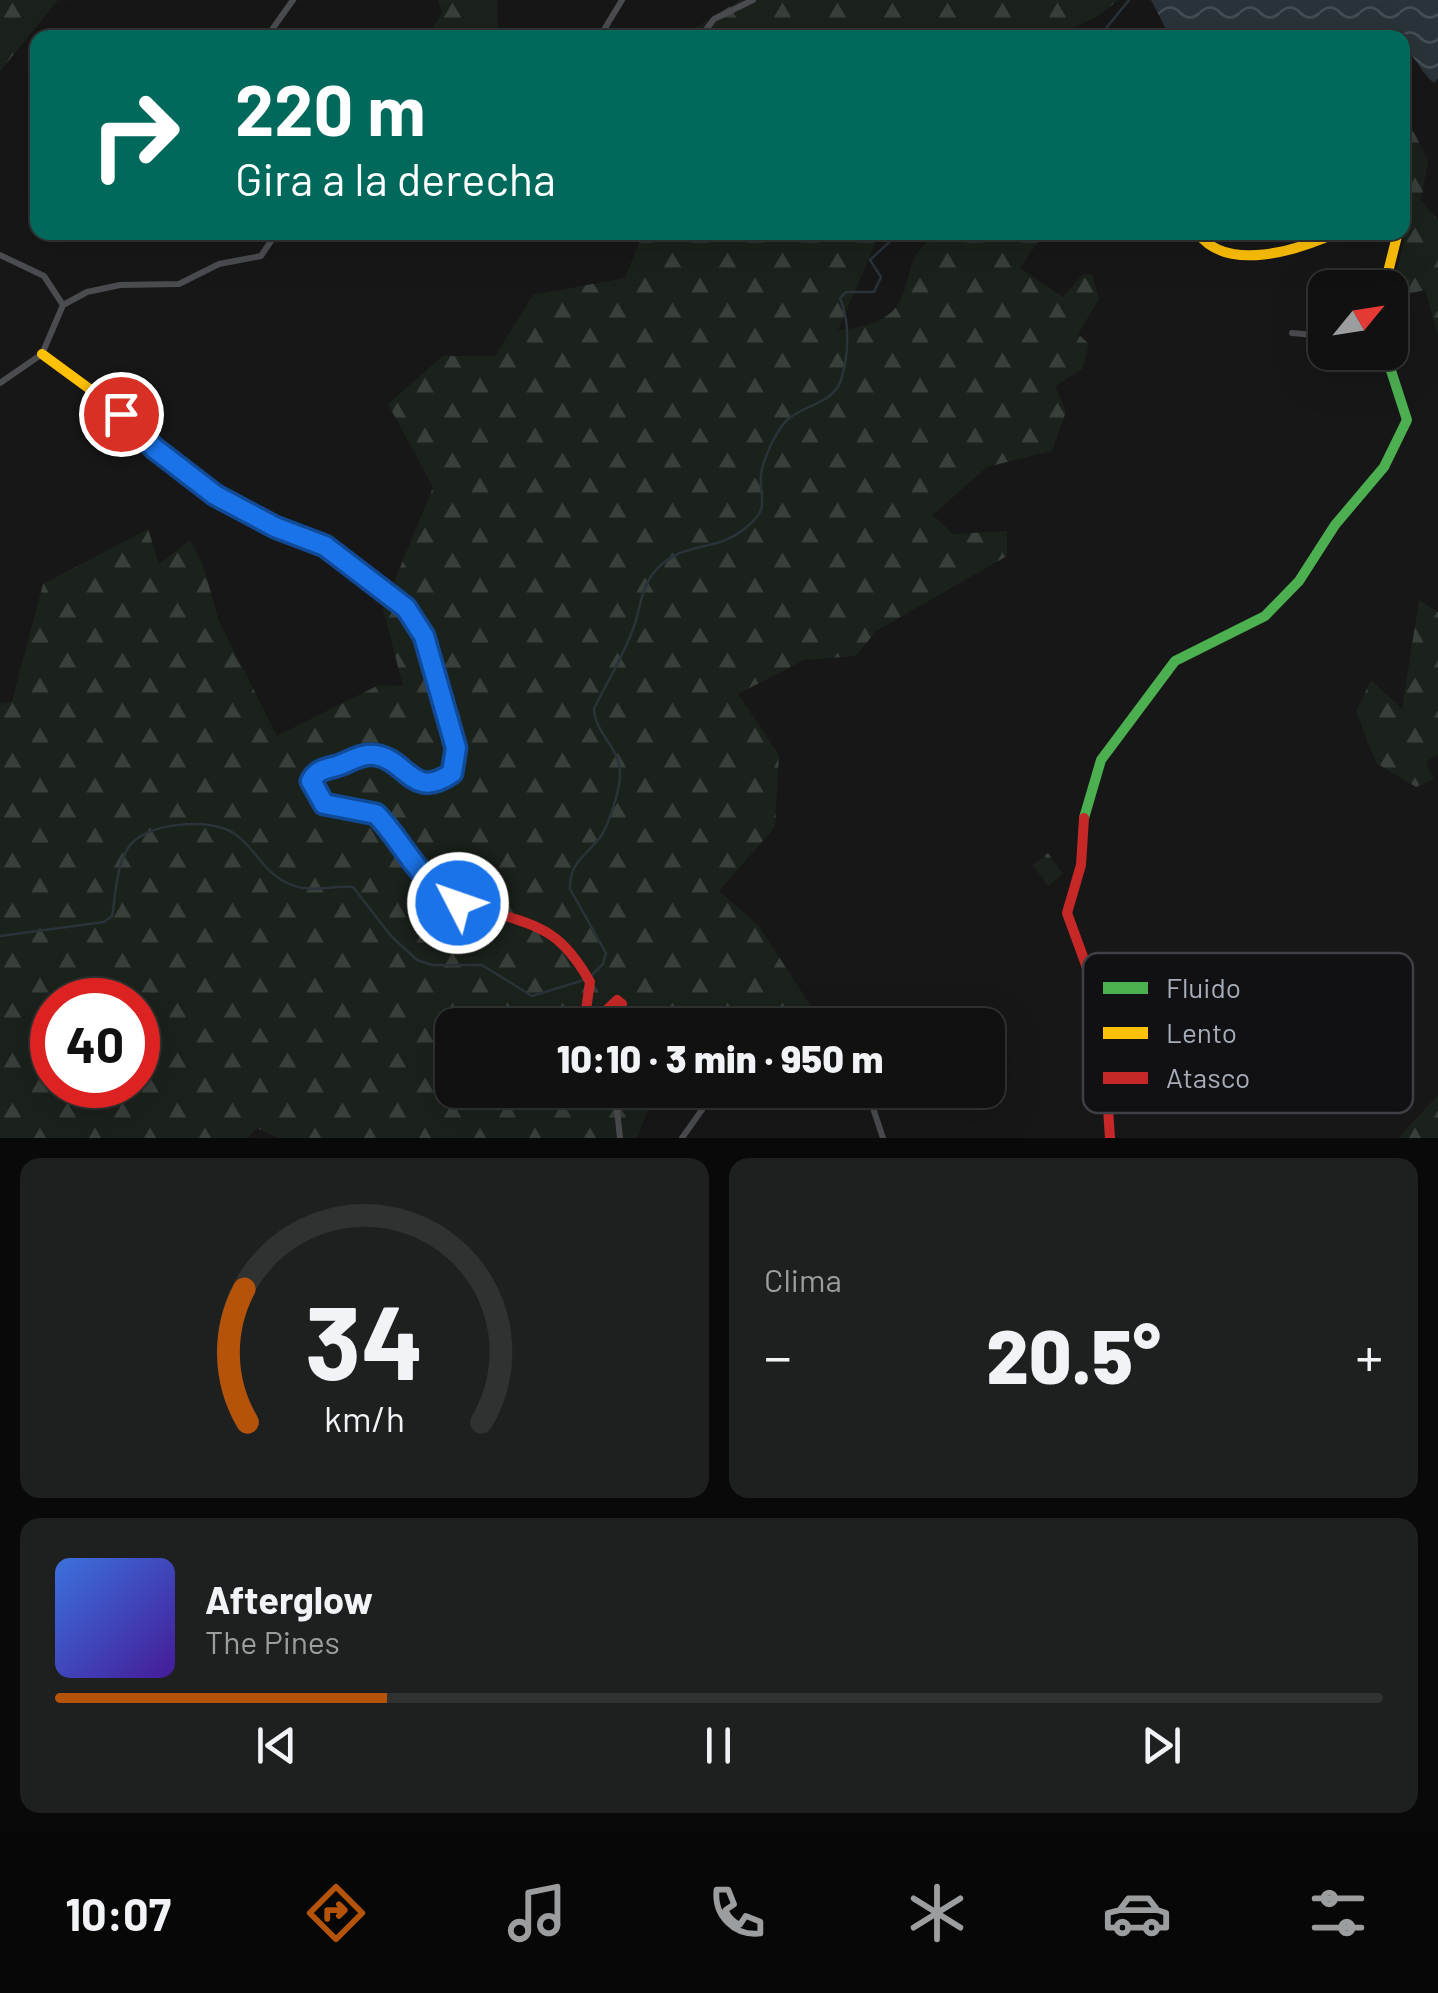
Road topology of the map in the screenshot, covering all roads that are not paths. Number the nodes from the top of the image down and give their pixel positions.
1 (293, 0) edge
2 (622, 0) edge
3 (754, 0) edge
4 (272, 30) edge
5 (604, 30) edge
6 (706, 30) edge
7 (272, 240) edge
8 (1203, 240) edge
9 (1321, 240) edge
10 (1396, 240) edge
11 (0, 255) edge
12 (1388, 270) edge
13 (63, 304) junction
14 (1292, 333) dead end
15 (1308, 334) edge
16 (42, 354) junction
17 (1391, 370) edge
18 (0, 383) edge
19 (1083, 955) edge
20 (586, 1008) edge
21 (617, 1108) edge
22 (703, 1108) edge
23 (873, 1108) edge
24 (1108, 1113) edge
25 (620, 1138) edge
26 (682, 1138) edge
27 (883, 1138) edge
28 (1110, 1138) edge

1 - 4 street
2 - 5 street
3 - 6 street
7 - 13 street
8 - 9 street
10 - 12 street
11 - 13 street
13 - 16 street
14 - 15 street
16 - 18 street
16 - 20 street
17 - 19 street
21 - 25 street
22 - 26 street
23 - 27 street
24 - 28 street

